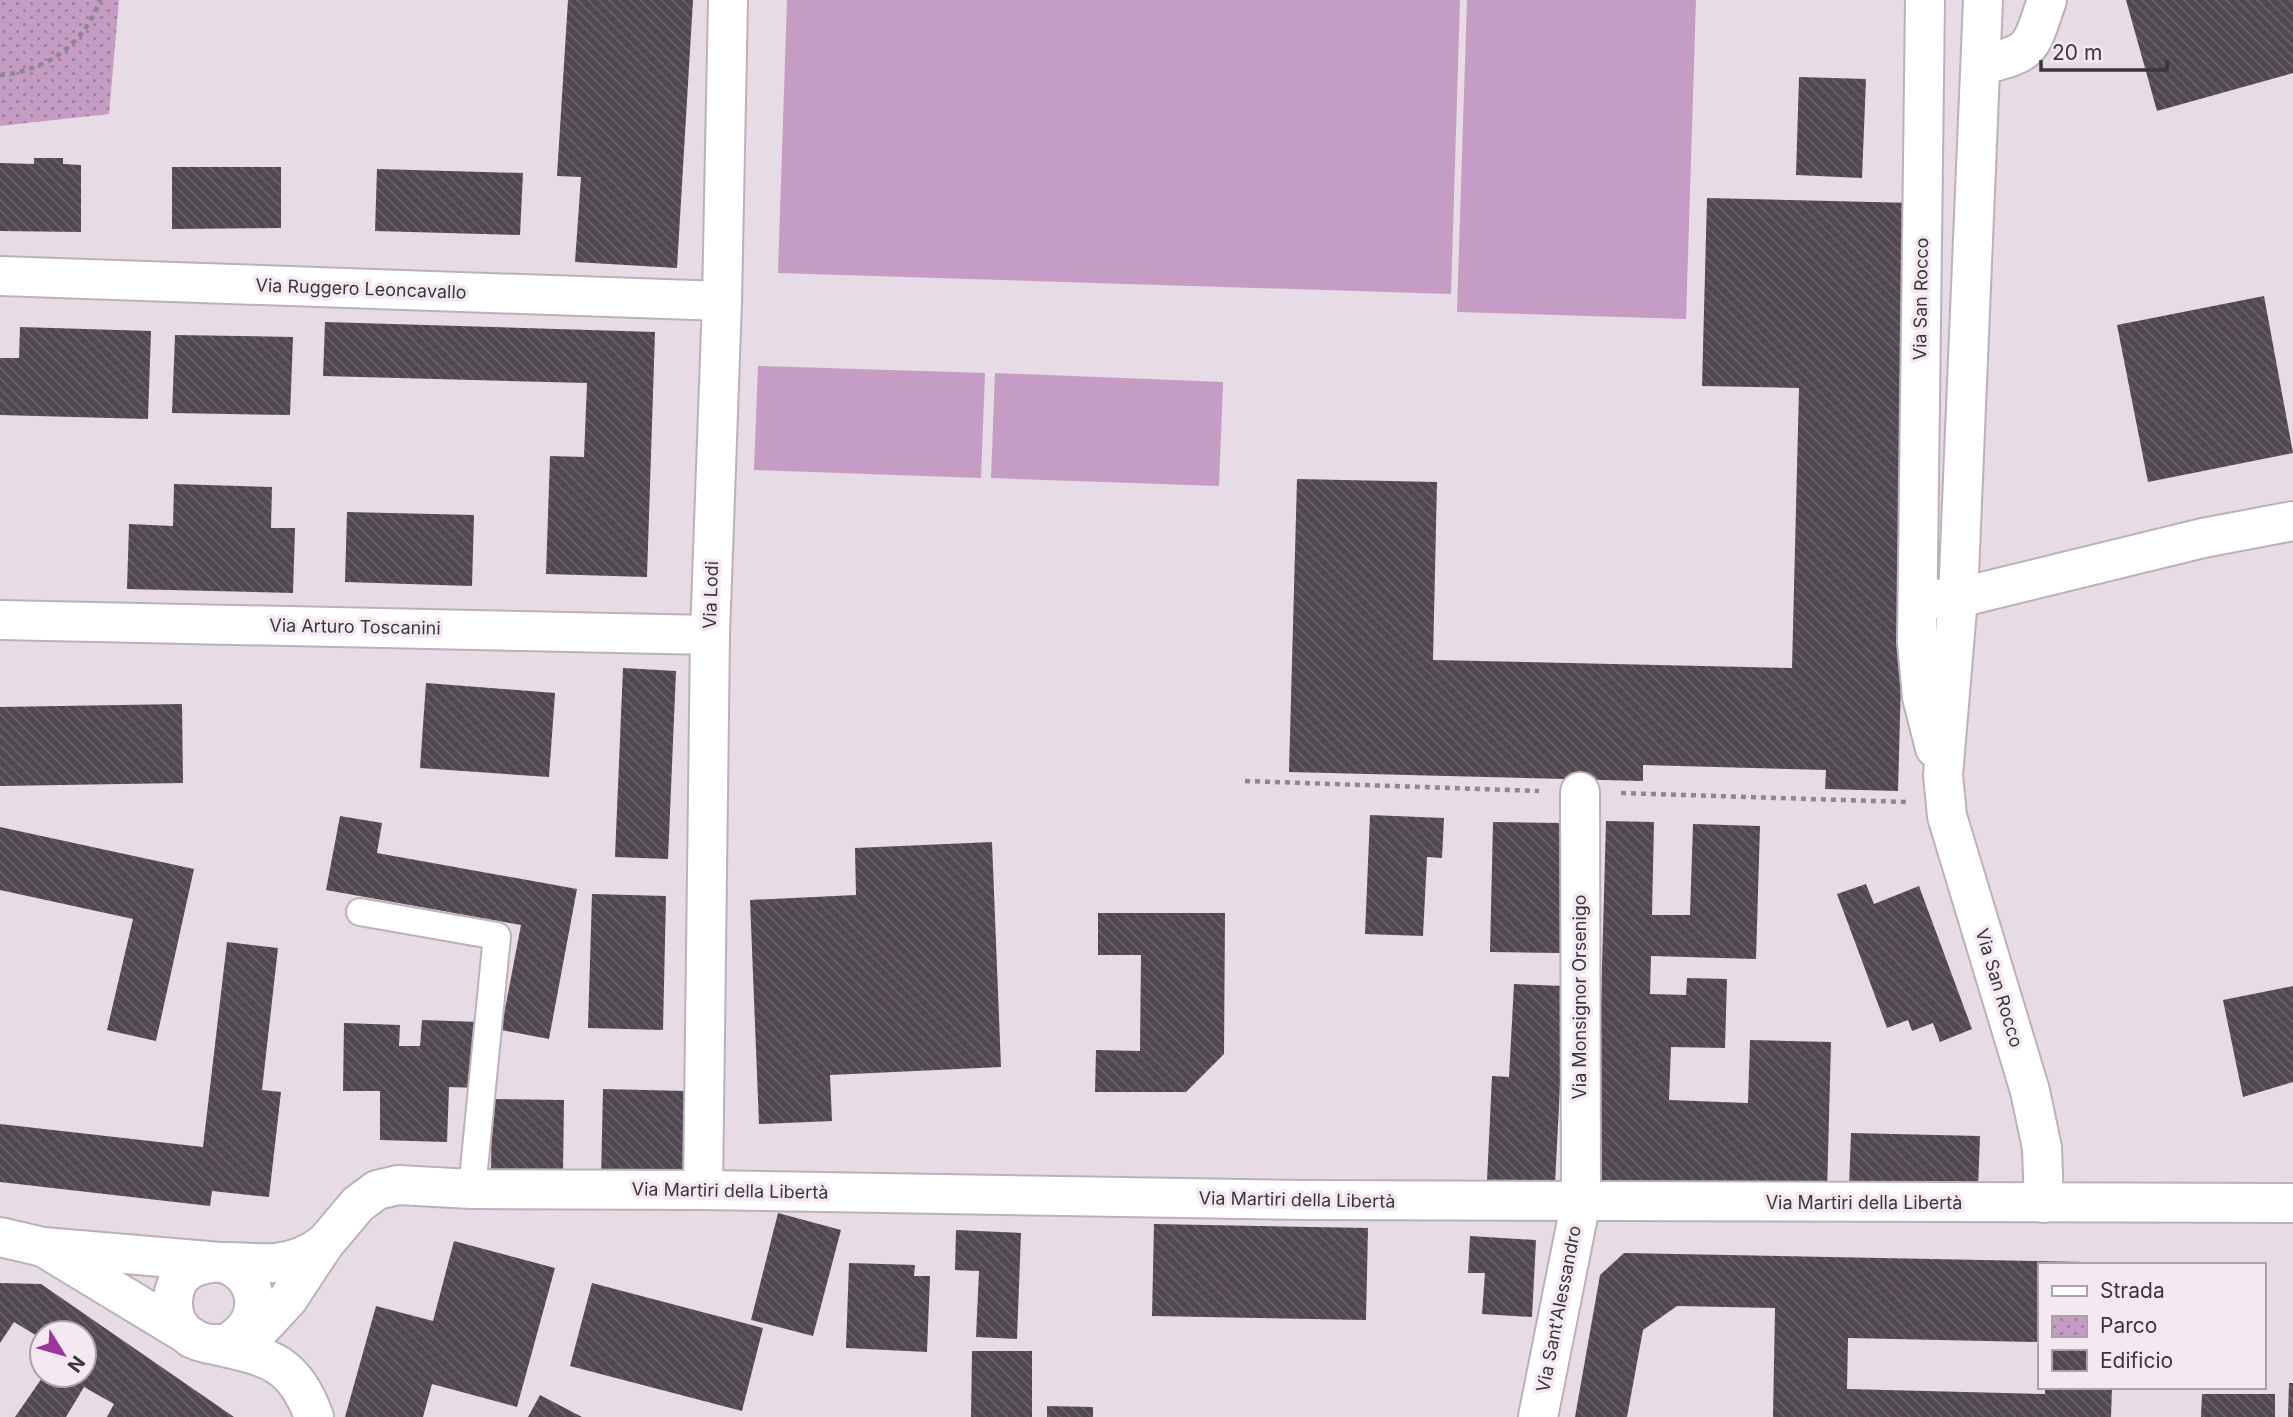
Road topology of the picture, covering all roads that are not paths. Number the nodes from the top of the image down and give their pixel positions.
1 (728, 0) edge
2 (1926, 0) edge
3 (1945, 0) edge
4 (2047, 0) edge
5 (1982, 12) edge
6 (1981, 65) junction
7 (0, 276) edge
8 (722, 301) junction
9 (2293, 521) edge
10 (1917, 597) junction
11 (1958, 598) junction
12 (0, 620) edge
13 (710, 635) junction
14 (1944, 789) junction
15 (1580, 792) road end
16 (360, 912) dead end
17 (472, 1189) junction
18 (703, 1190) junction
19 (1581, 1201) junction
20 (2043, 1203) junction
21 (2293, 1203) edge
22 (0, 1237) edge
23 (326, 1243) junction
24 (43, 1247) junction
25 (216, 1262) junction
26 (200, 1341) junction
27 (314, 1417) edge
28 (1538, 1417) edge

1 - 8 street, Via Lodi
2 - 10 street, Via San Rocco
3 - 5 street, Via San Rocco
4 - 6 street
5 - 6 street, Via San Rocco
6 - 11 street, Via San Rocco
7 - 8 street, Via Ruggero Leoncavallo
8 - 13 street, Via Lodi
9 - 11 street
10 - 11 street
10 - 14 street, Via San Rocco
11 - 14 street, Via San Rocco
12 - 13 street, Via Arturo Toscanini
13 - 18 street, Via Lodi
14 - 20 street, Via San Rocco
15 - 19 street, Via Monsignor Orsenigo
16 - 17 lane
17 - 18 street, Via Martiri della Libertà
17 - 23 street, Via Martiri della Libertà
18 - 19 street, Via Martiri della Libertà
19 - 20 street, Via Martiri della Libertà
19 - 28 street, Via Sant'Alessandro
20 - 21 street, Via Martiri della Libertà
22 - 24 street
23 - 25 street
23 - 26 street, Via Martiri della Libertà
24 - 25 street
24 - 26 street
25 - 26 street
25 - 26 street
26 - 27 street

